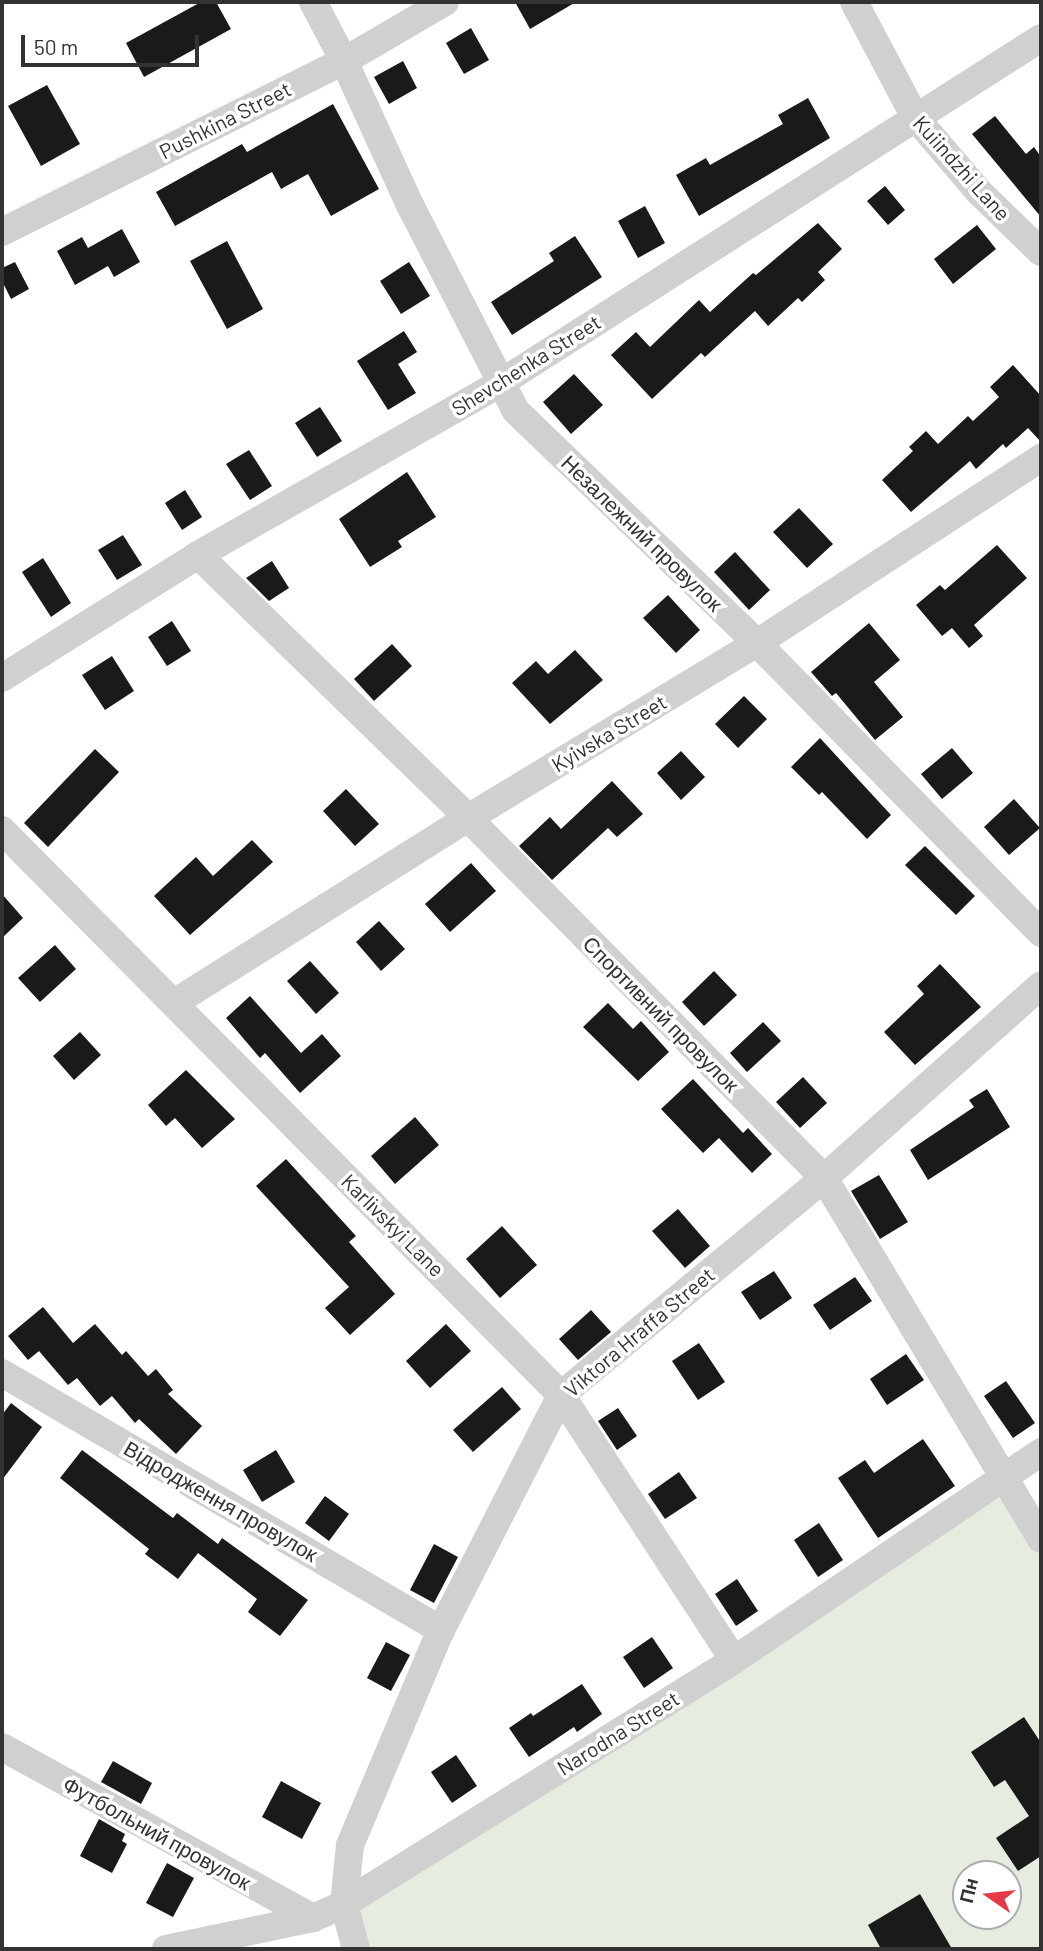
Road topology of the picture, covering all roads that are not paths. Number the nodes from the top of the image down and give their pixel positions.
1 (313, 2) edge
2 (445, 2) edge
3 (854, 2) edge
4 (1041, 38) edge
5 (344, 61) junction
6 (915, 117) junction
7 (2, 232) edge
8 (1041, 252) edge
9 (502, 382) junction
10 (1041, 458) edge
11 (198, 555) junction
12 (757, 643) junction
13 (2, 678) edge
14 (468, 818) junction
15 (2, 830) edge
16 (1041, 933) edge
17 (1041, 985) edge
18 (174, 1003) junction
19 (824, 1178) junction
20 (2, 1373) edge
21 (561, 1395) junction
22 (1041, 1452) edge
23 (1004, 1477) junction
24 (1041, 1539) edge
25 (440, 1630) junction
26 (734, 1660) junction
27 (2, 1747) edge
28 (344, 1904) junction
29 (313, 1919) junction
30 (166, 1949) edge
31 (356, 1949) edge

1 - 5 street, Незалежний провулок
2 - 5 street, Pushkina Street
3 - 6 street, Kuiindzhi Lane
4 - 6 street, Shevchenka Street
5 - 7 street, Pushkina Street
5 - 9 street, Незалежний провулок
6 - 8 street, Kuiindzhi Lane
6 - 9 street, Shevchenka Street
9 - 11 street, Shevchenka Street
9 - 12 street, Незалежний провулок
10 - 12 street, Kyivska Street
11 - 13 street, Shevchenka Street
11 - 14 street, Спортивний провулок
12 - 14 street, Kyivska Street
12 - 16 street, Незалежний провулок
14 - 18 street, Kyivska Street
14 - 19 street, Спортивний провулок
15 - 18 street, Karlіvskyi Lane
17 - 19 street, Viktora Hraffa Street
18 - 21 street, Karlіvskyi Lane
19 - 21 street, Viktora Hraffa Street
19 - 23 street, Спортивний провулок
20 - 25 street, Відродження провулок
21 - 25 street, Viktora Hraffa Street
21 - 26 street, Karlіvskyi Lane
22 - 23 street, Narodna Street
23 - 24 street, Спортивний провулок
23 - 26 street, Narodna Street
25 - 28 street, Viktora Hraffa Street
26 - 28 street, Narodna Street
27 - 29 street, Футбольний провулок
28 - 29 street, Narodna Street
28 - 31 street
29 - 30 street, Narodna Street

